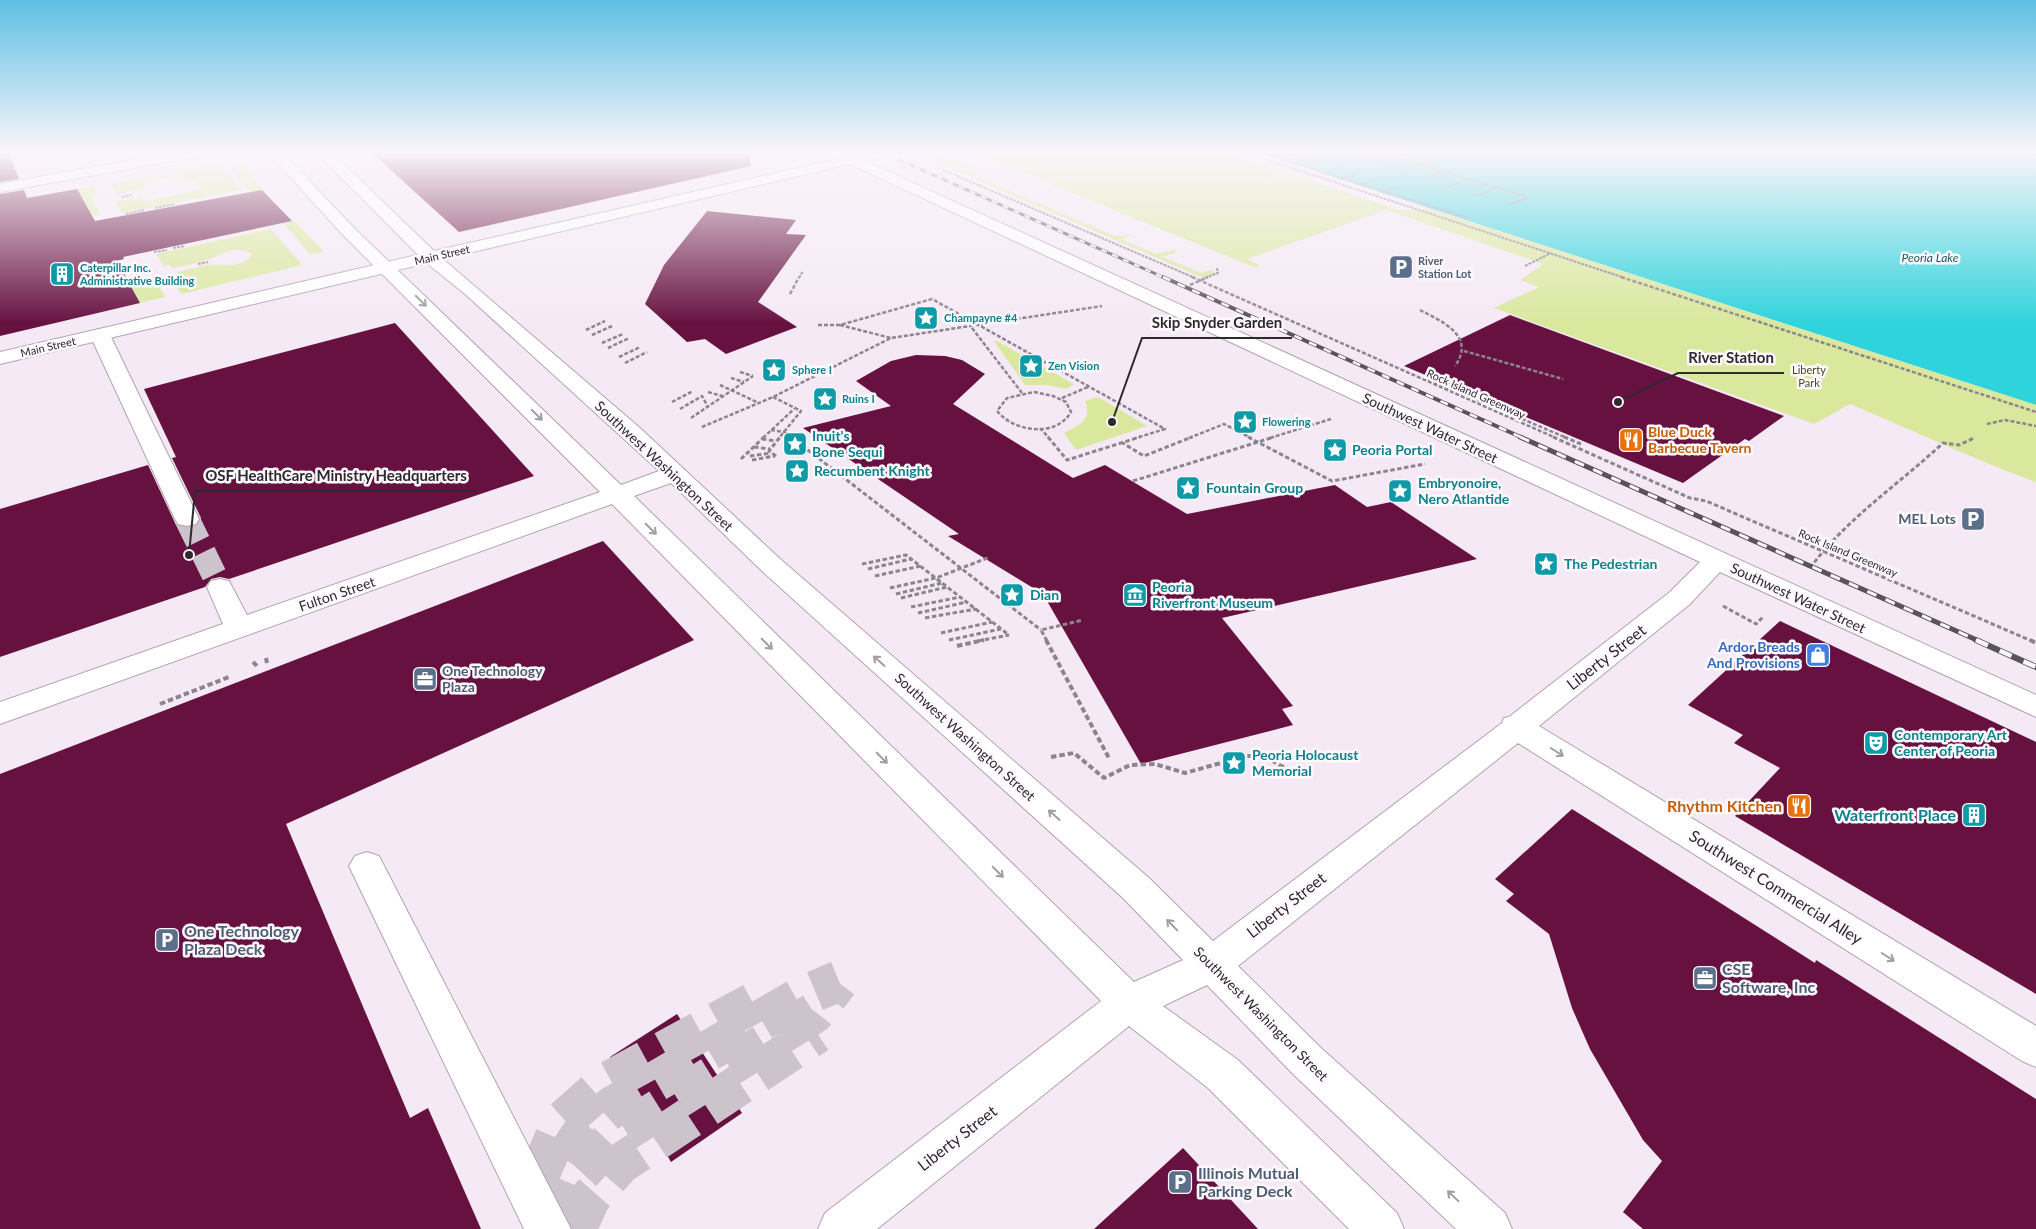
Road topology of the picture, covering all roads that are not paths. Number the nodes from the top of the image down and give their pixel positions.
1 (329, 209) edge
2 (381, 209) edge
3 (625, 209) edge
4 (959, 209) edge
5 (430, 257) junction
6 (386, 268) junction
7 (100, 334) junction
8 (0, 358) edge
9 (674, 474) junction
10 (617, 495) junction
11 (188, 519) tunnel mouth
12 (1717, 560) junction
13 (220, 587) tunnel mouth
14 (239, 628) junction
15 (2036, 707) edge
16 (0, 713) edge
17 (1515, 726) junction
18 (367, 866) dead end
19 (1211, 965) junction
20 (1128, 1003) junction
21 (2036, 1048) edge
22 (548, 1229) edge
23 (841, 1229) edge
24 (1381, 1229) edge
25 (1489, 1229) edge

1 - 6 street
2 - 5 street, Southwest Washington Street
3 - 5 street, Main Street
4 - 12 street, Southwest Water Street
5 - 6 street, Main Street
5 - 9 street, Southwest Washington Street
6 - 7 street, Main Street
6 -> 10 street
7 - 8 street, Main Street
7 - 11 street
9 - 10 street, Fulton Street
19 -> 9 street, Southwest Washington Street
10 - 14 street, Fulton Street
10 -> 20 street
12 - 15 street, Southwest Water Street
12 - 17 street, Liberty Street
13 - 14 street
14 - 16 street, Fulton Street
17 - 19 street, Liberty Street
17 -> 21 street, Southwest Commercial Alley
18 - 22 street
19 - 20 street, Liberty Street
25 -> 19 street, Southwest Washington Street
20 - 23 street, Liberty Street
20 - 24 street

